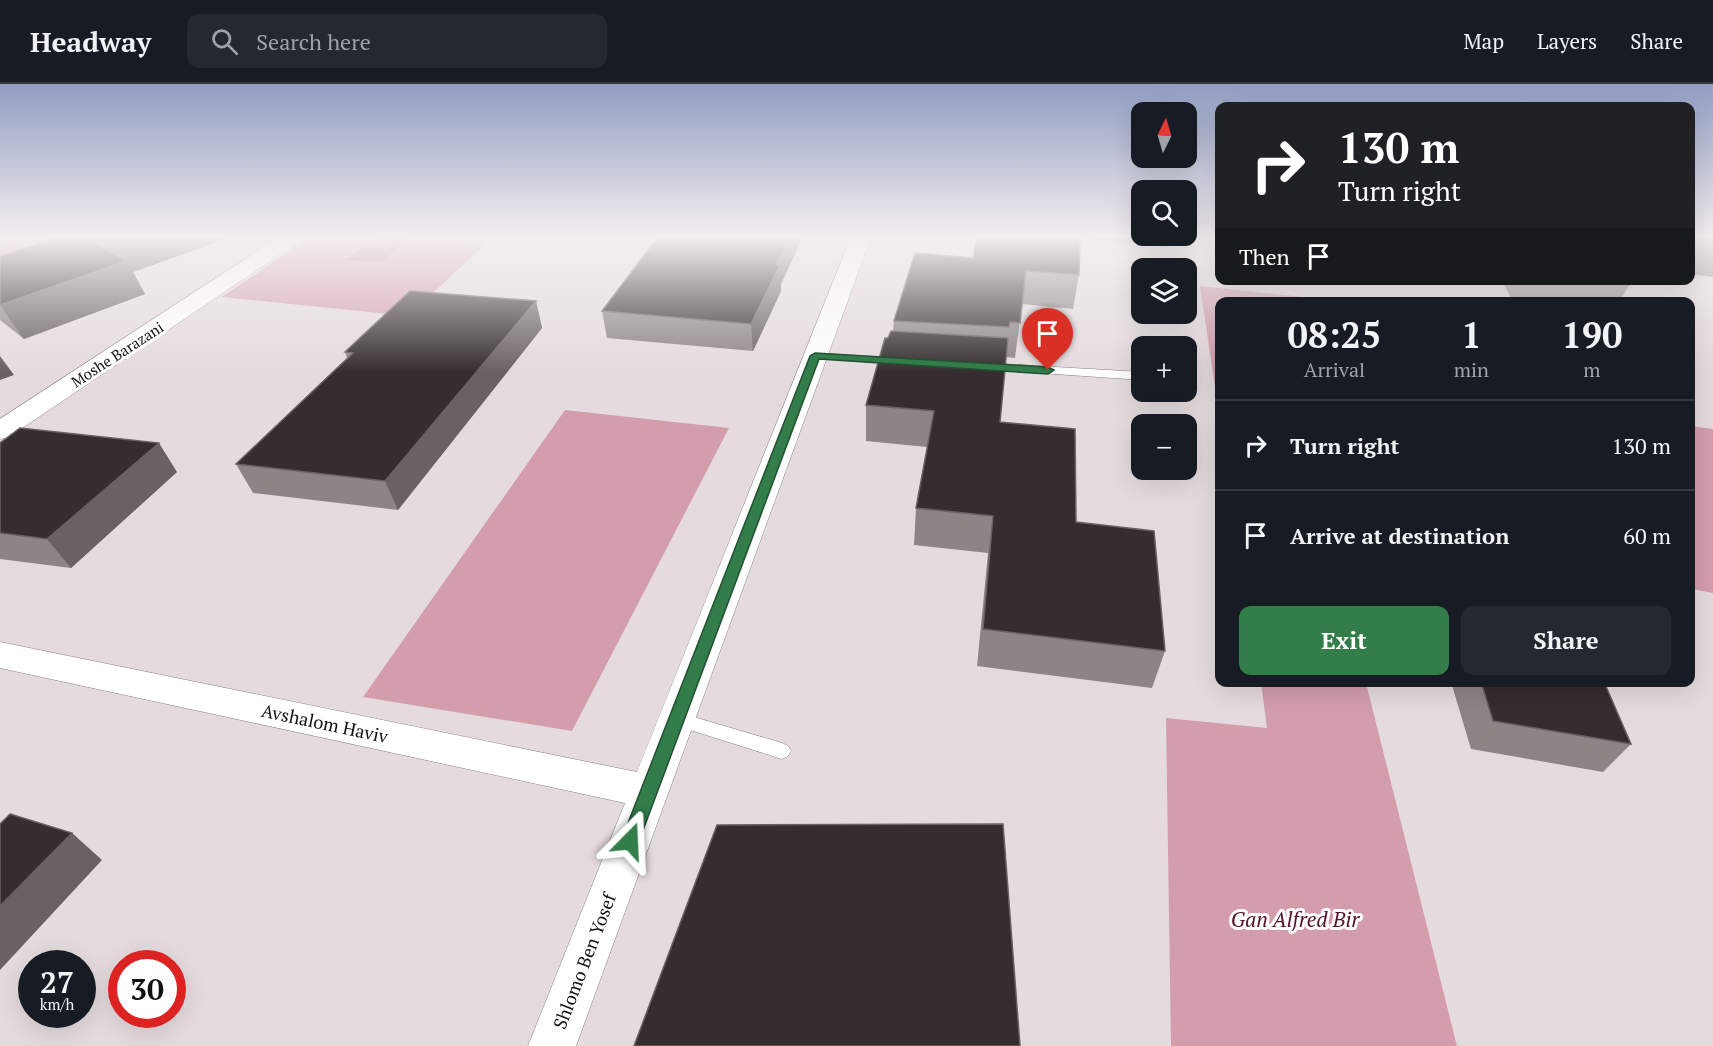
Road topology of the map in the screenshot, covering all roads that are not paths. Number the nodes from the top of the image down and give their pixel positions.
1 (225, 282) edge
2 (844, 282) edge
3 (815, 356) junction
4 (909, 362) edge
5 (978, 366) edge
6 (1131, 375) edge
7 (0, 431) edge
8 (0, 655) edge
9 (677, 719) junction
10 (782, 751) dead end
11 (649, 791) junction
12 (552, 1046) edge

1 - 7 street, Moshe Barazani
2 - 3 street, Shlomo Ben Yosef
3 - 4 lane
3 - 9 street, Shlomo Ben Yosef
5 - 6 lane
8 - 11 street, Avshalom Haviv
9 - 10 lane
9 - 11 street, Shlomo Ben Yosef
11 - 12 street, Shlomo Ben Yosef

